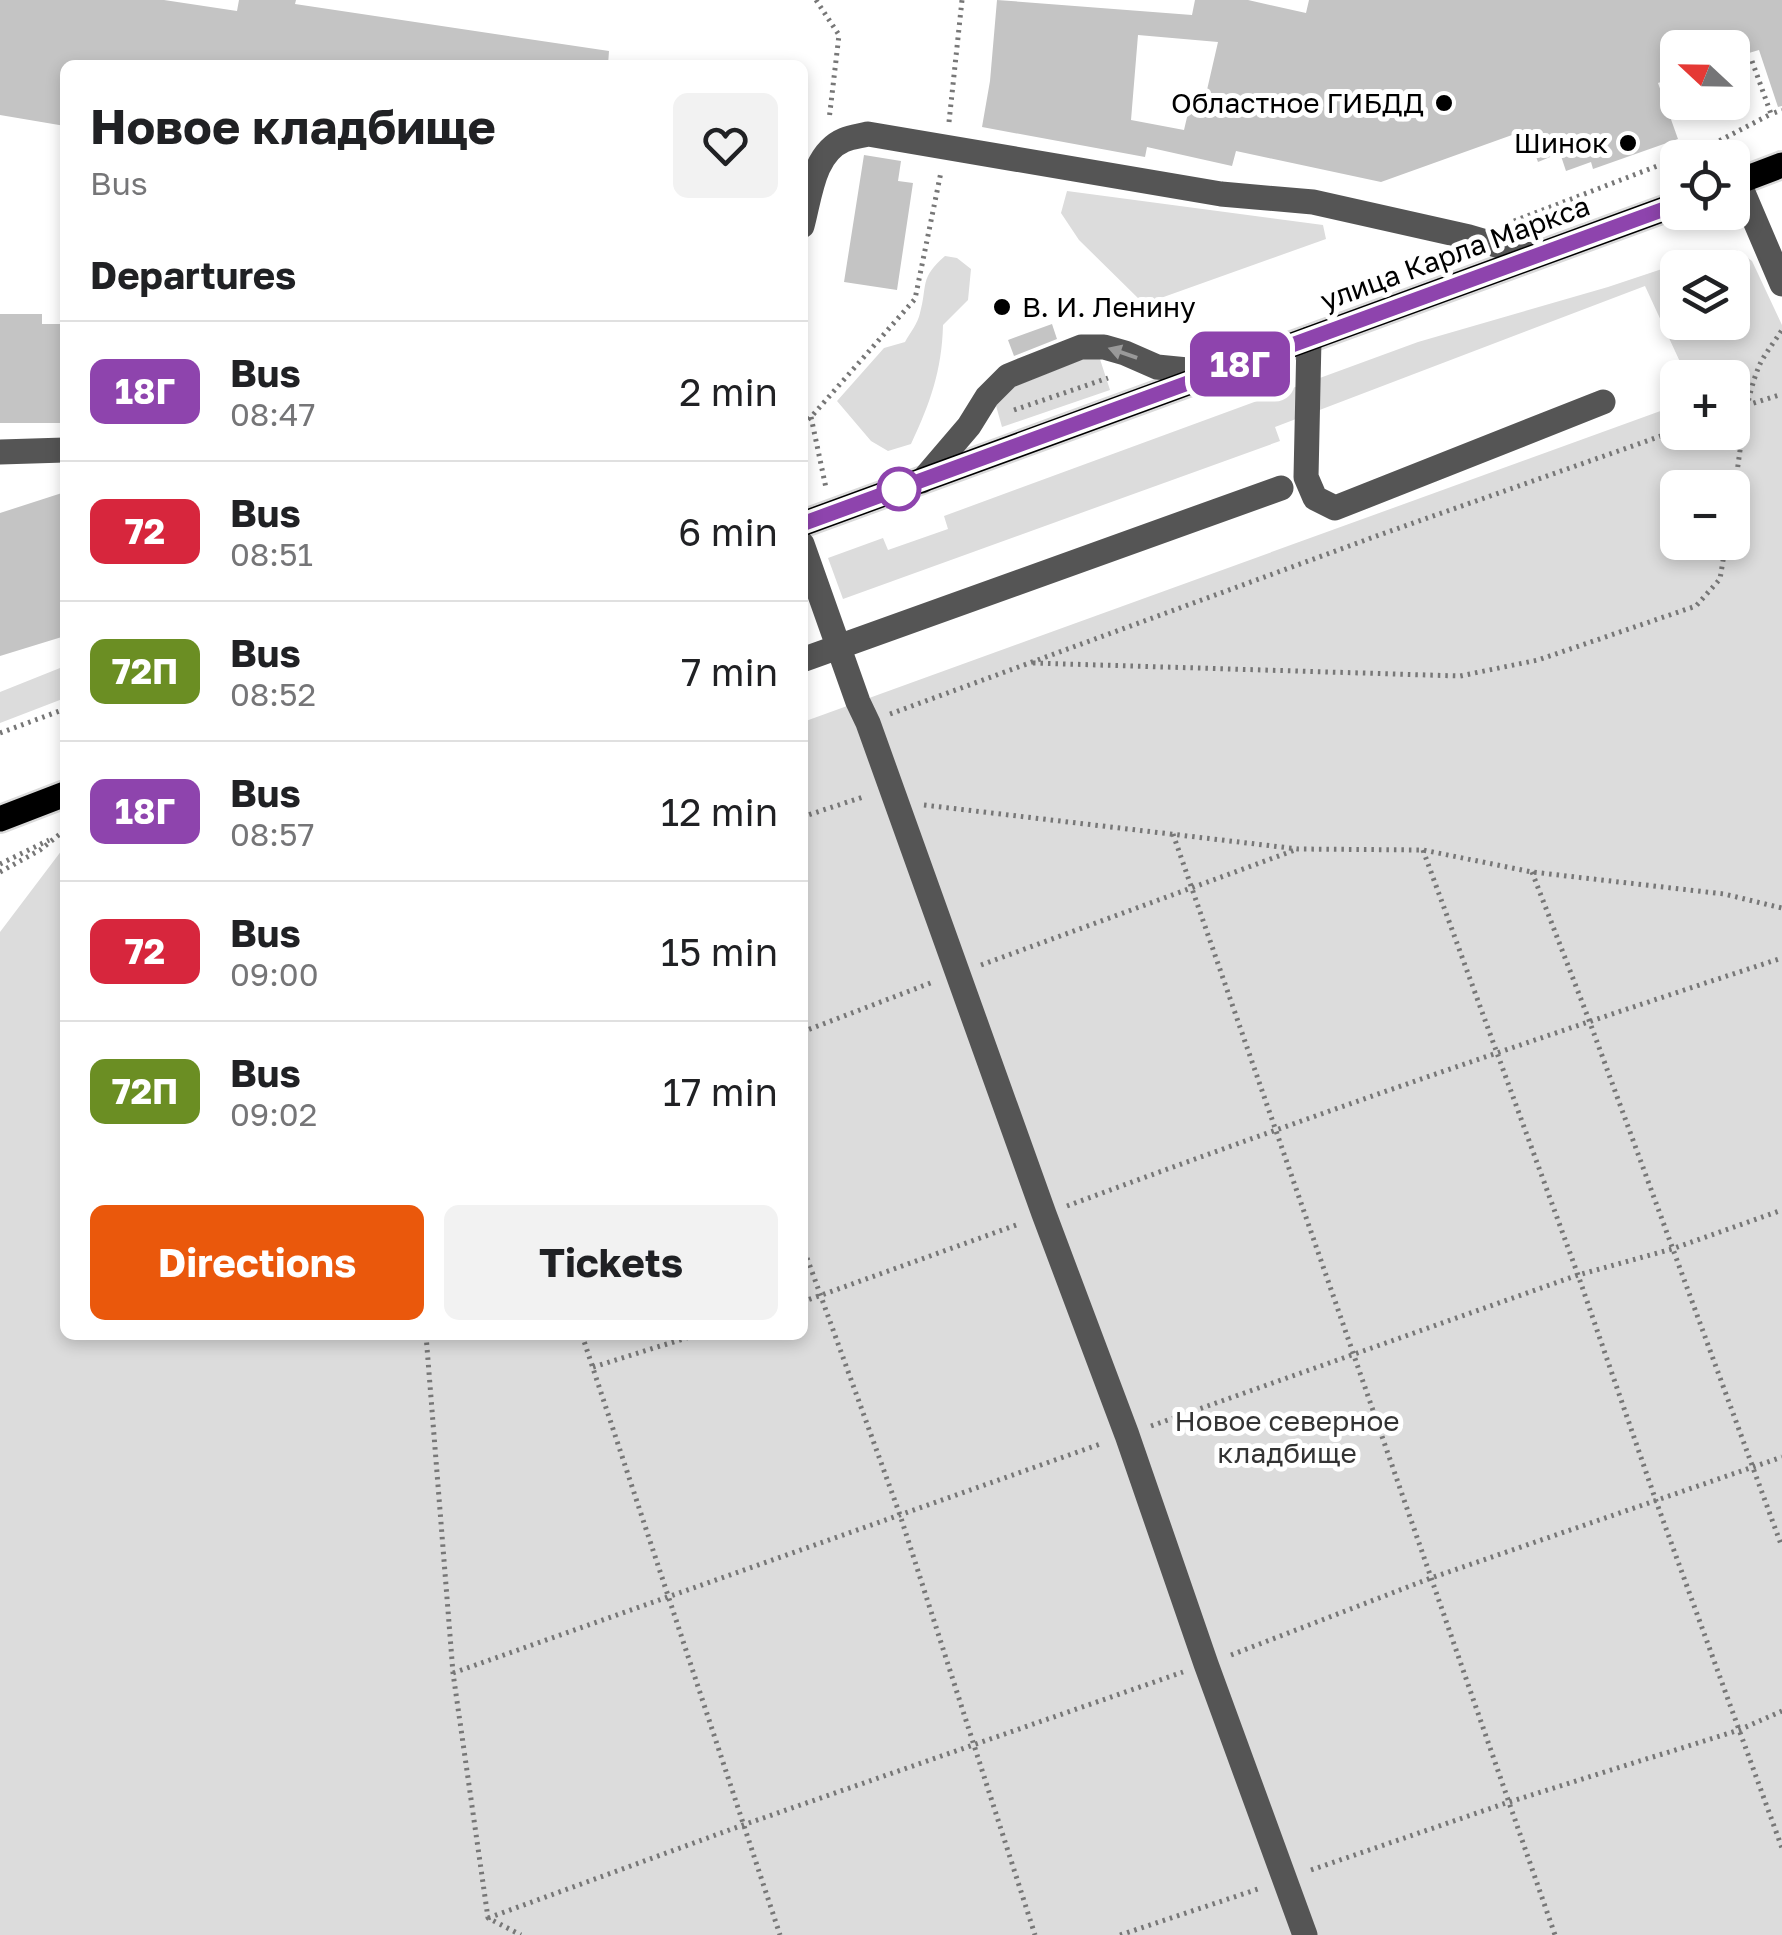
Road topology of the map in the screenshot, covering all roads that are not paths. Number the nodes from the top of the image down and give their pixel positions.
1 (1782, 166) edge
2 (1750, 177) edge
3 (808, 204) edge
4 (1660, 210) edge
5 (1750, 215) edge
6 (1534, 256) junction
7 (1782, 284) edge
8 (1309, 339) junction
9 (1218, 373) junction
10 (1603, 402) dead end
11 (60, 450) edge
12 (0, 452) edge
13 (922, 481) junction
14 (1282, 488) dead end
15 (808, 522) edge
16 (808, 560) edge
17 (841, 648) junction
18 (808, 658) edge
19 (60, 796) edge
20 (0, 818) edge
21 (1305, 1935) edge

1 - 2 main road
3 - 6 lane
4 - 6 main road, улица Карла Маркса
5 - 7 lane
6 - 8 main road, улица Карла Маркса
8 - 9 main road, улица Карла Маркса
8 - 10 lane
9 - 13 main road, улица Карла Маркса
9 -> 13 lane
11 - 12 lane
13 - 15 main road, улица Карла Маркса
14 - 17 lane
16 - 17 lane
17 - 18 lane
17 - 21 lane
19 - 20 main road

